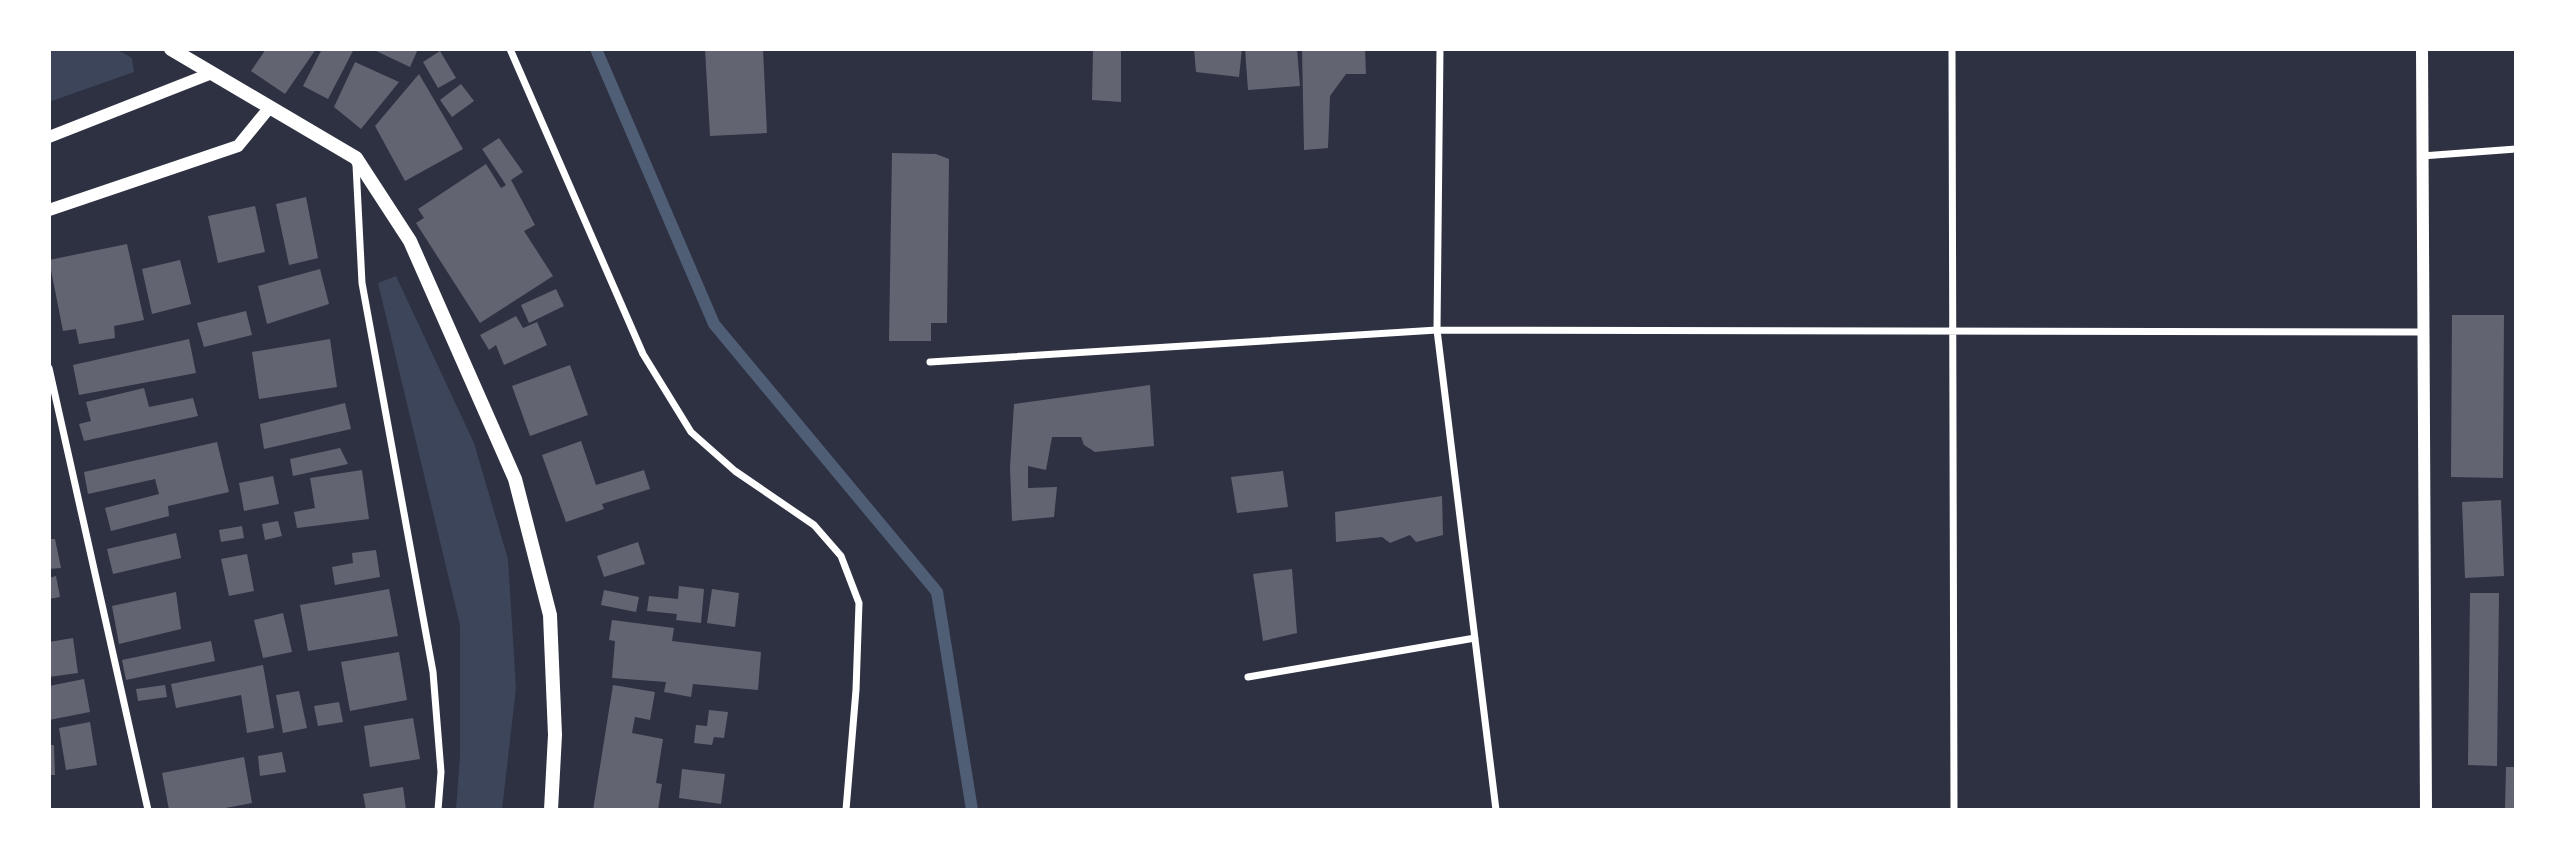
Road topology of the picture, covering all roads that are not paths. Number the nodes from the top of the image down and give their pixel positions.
1 (171, 49) edge
2 (510, 49) edge
3 (1440, 49) edge
4 (1952, 49) edge
5 (2421, 49) edge
6 (212, 73) junction
7 (270, 107) junction
8 (49, 137) edge
9 (2516, 149) edge
10 (2422, 156) junction
11 (356, 158) junction
12 (49, 210) edge
13 (1437, 330) junction
14 (1953, 332) junction
15 (2423, 332) junction
16 (930, 362) dead end
17 (49, 368) edge
18 (1475, 638) junction
19 (1248, 677) dead end
20 (148, 810) edge
21 (438, 810) edge
22 (551, 810) edge
23 (846, 810) edge
24 (1496, 810) edge
25 (1954, 810) edge
26 (2426, 810) edge

1 - 6 main road
2 - 23 street
3 - 13 street
4 - 14 street
5 - 10 street
6 - 7 main road
6 - 8 street
7 - 11 main road
7 - 12 street
9 - 10 street
10 - 15 street
11 - 21 street
11 - 22 main road
13 - 14 street
13 - 16 street
13 - 18 street
14 - 15 street
14 - 25 street
15 - 26 street
17 - 20 street
18 - 19 street
18 - 24 street

